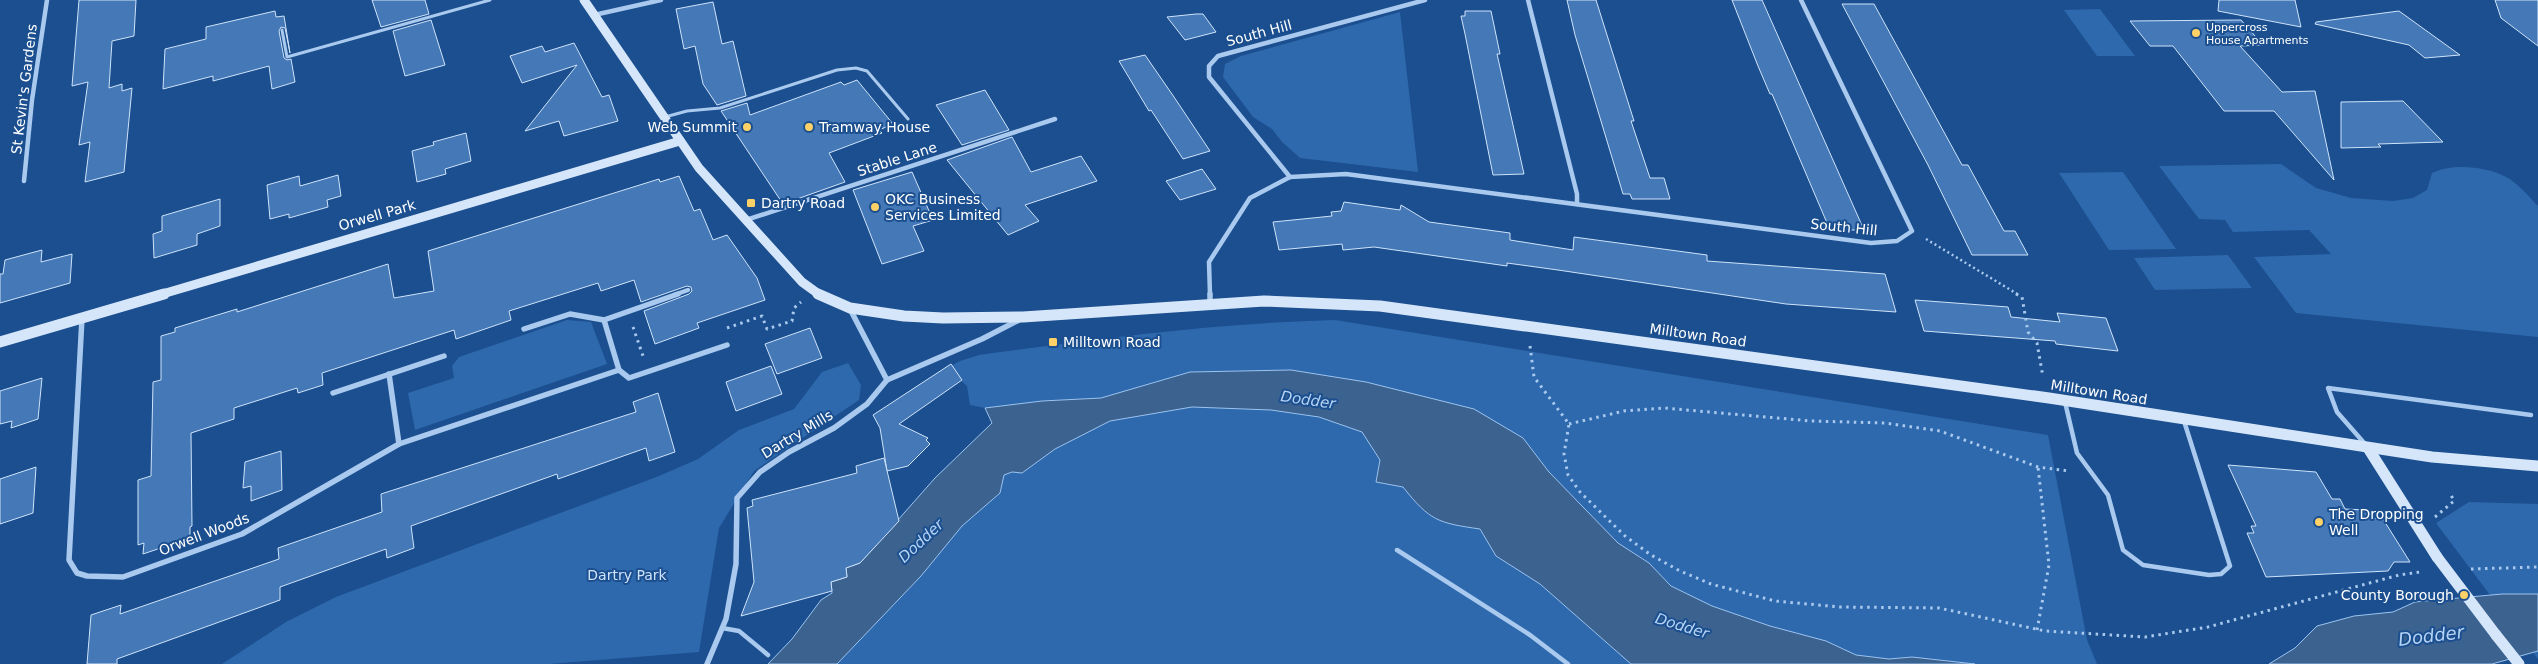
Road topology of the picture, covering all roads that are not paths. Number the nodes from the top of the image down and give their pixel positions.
1 (47, 0) edge
2 (490, 0) edge
3 (584, 0) edge
4 (661, 0) edge
5 (1425, 0) edge
6 (1528, 0) edge
7 (1802, 0) edge
8 (594, 15) junction
9 (282, 30) dead end
10 (664, 117) junction
11 (908, 119) dead end
12 (1055, 119) dead end
13 (680, 141) junction
14 (1290, 177) junction
15 (24, 181) dead end
16 (1577, 204) junction
17 (745, 220) junction
18 (688, 290) dead end
19 (1210, 305) junction
20 (850, 308) junction
21 (82, 317) junction
22 (1024, 317) junction
23 (604, 320) junction
24 (524, 329) dead end
25 (0, 342) edge
26 (727, 345) dead end
27 (444, 356) dead end
28 (620, 370) junction
29 (388, 374) junction
30 (887, 380) junction
31 (333, 392) dead end
32 (2065, 400) junction
33 (2531, 414) dead end
34 (2183, 418) junction
35 (399, 444) junction
36 (2368, 448) junction
37 (2538, 466) edge
38 (1397, 550) dead end
39 (722, 628) junction
40 (768, 655) dead end
41 (2517, 662) edge
42 (707, 664) edge
43 (1568, 664) edge

1 - 15 street, St Kevin's Gardens
2 - 9 lane
3 - 8 main road
4 - 8 street
5 - 14 street, South Hill
6 - 16 street
7 - 16 street, South Hill
8 - 10 main road
10 - 11 lane
10 - 13 main road
12 - 17 street, Stable Lane
13 - 17 main road
13 - 21 main road, Orwell Park
14 - 16 street, South Hill
14 - 19 street, South Hill
17 - 20 main road
18 - 23 street
19 - 22 main road, Milltown Road
19 - 32 main road, Milltown Road
20 - 22 main road, Milltown Road
20 - 30 street
21 - 25 main road, Orwell Park
21 - 35 street, Orwell Woods
22 - 30 street, Dartry Mills
23 - 24 street
23 - 28 street
26 - 28 street, Orwell Woods
27 - 29 street
28 - 35 street, Orwell Woods
29 - 31 street
29 - 35 street
30 - 39 street, Dartry Mills
32 - 34 main road, Milltown Road
32 - 34 lane
33 - 36 lane
34 - 36 main road, Milltown Road
36 - 37 main road, Milltown Road
36 - 41 main road, bridge
38 - 43 lane
39 - 40 lane
39 - 42 street, Dartry Mills

